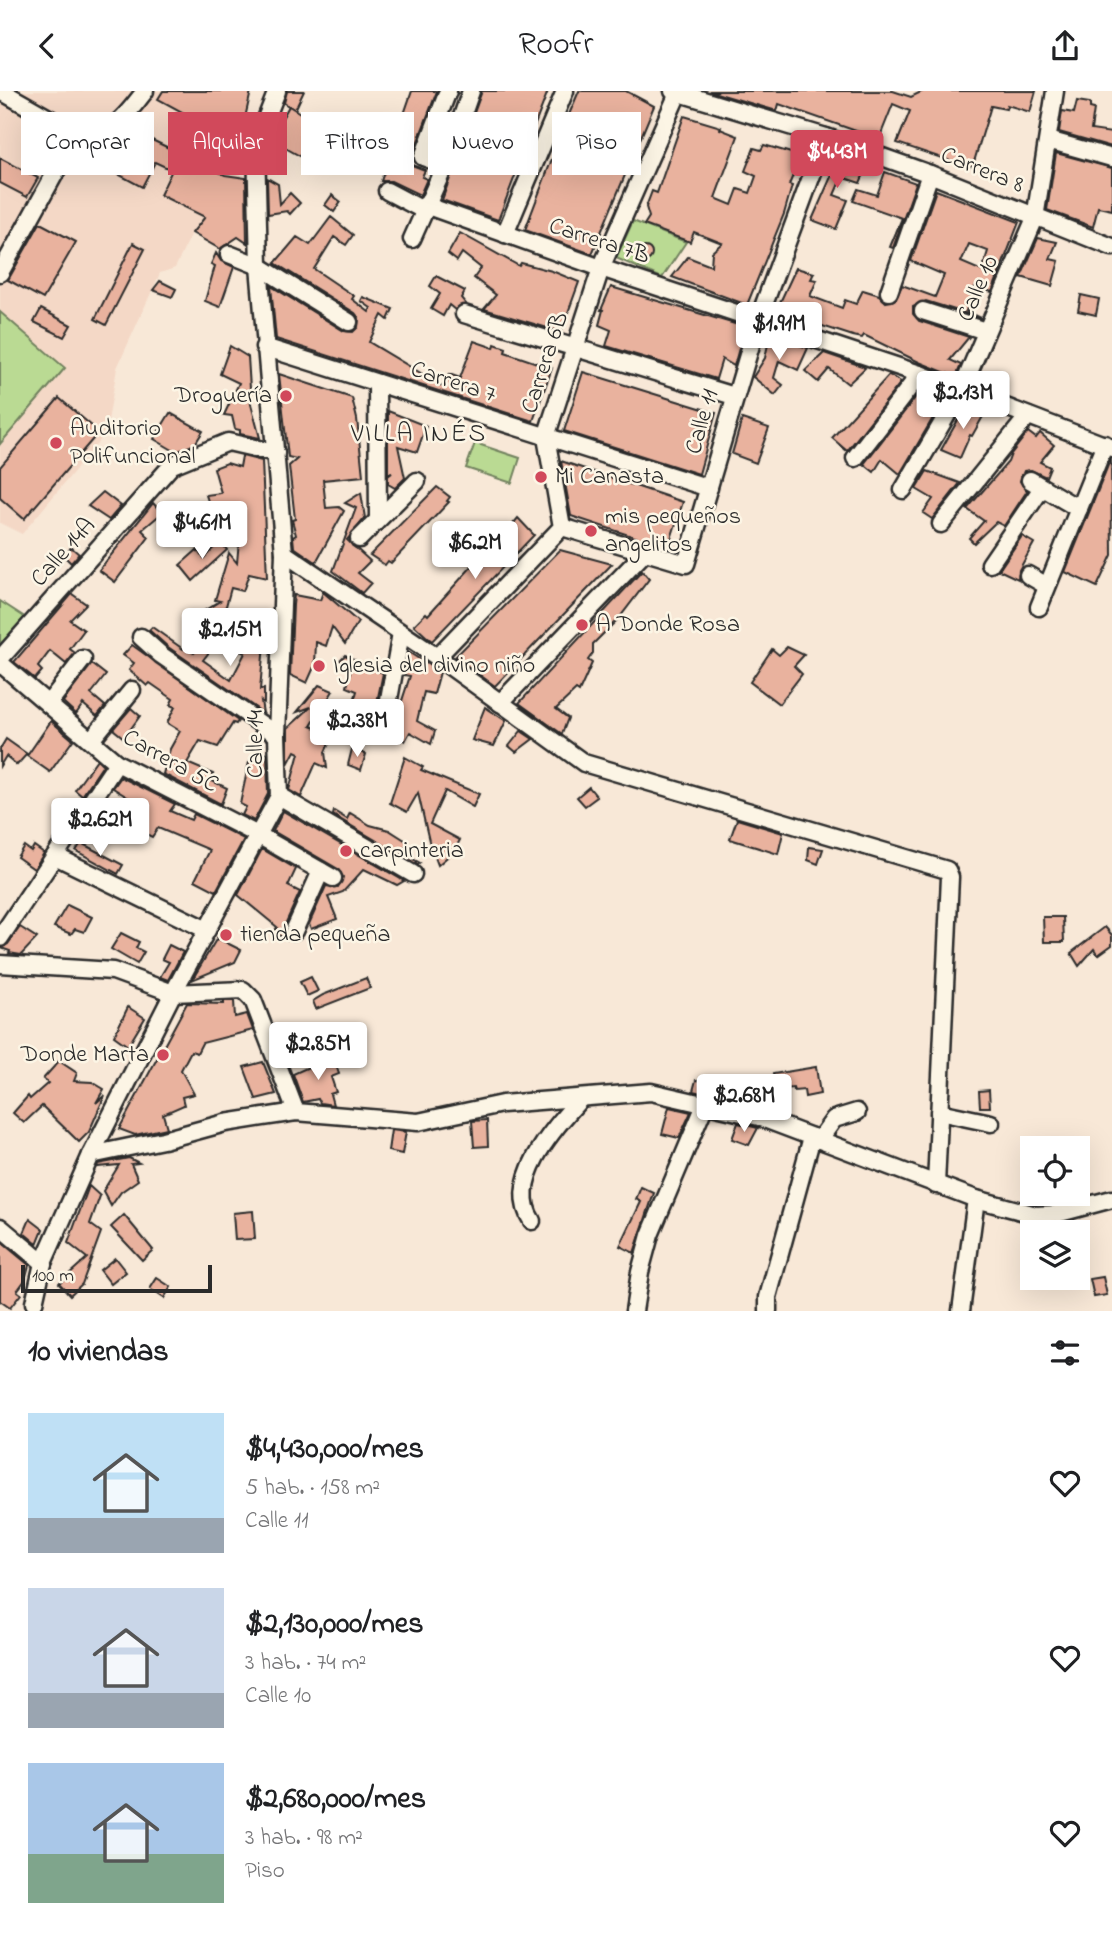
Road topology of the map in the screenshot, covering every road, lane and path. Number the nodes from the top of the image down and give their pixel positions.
1 (1, 91) edge
2 (145, 91) edge
3 (277, 91) edge
4 (448, 91) edge
5 (471, 91) edge
6 (565, 91) edge
7 (1055, 91) edge
8 (676, 92) edge
9 (38, 112) edge
10 (129, 112) edge
11 (440, 112) edge
12 (463, 112) edge
13 (826, 137) junction
14 (1048, 139) junction
15 (428, 144) edge
16 (1112, 158) edge
17 (428, 159) edge
18 (930, 174) junction
19 (55, 175) edge
20 (439, 175) edge
21 (387, 191) dead end
22 (424, 207) junction
23 (1035, 218) junction
24 (505, 235) junction
25 (412, 239) dead end
26 (1112, 247) edge
27 (229, 254) dead end
28 (259, 266) junction
29 (601, 268) junction
30 (0, 273) edge
31 (889, 292) dead end
32 (923, 311) dead end
33 (464, 314) dead end
34 (759, 318) junction
35 (349, 322) dead end
36 (986, 331) junction
37 (264, 347) junction
38 (577, 347) junction
39 (920, 374) junction
40 (377, 383) junction
41 (961, 391) junction
42 (734, 395) junction
43 (1028, 416) junction
44 (546, 437) junction
45 (1109, 446) edge
46 (276, 453) junction
47 (855, 458) dead end
48 (417, 481) dead end
49 (709, 488) junction
50 (903, 490) dead end
51 (1079, 509) junction
52 (378, 519) junction
53 (942, 524) dead end
54 (562, 527) junction
55 (359, 539) dead end
56 (646, 551) junction
57 (284, 553) junction
58 (990, 564) dead end
59 (1028, 575) dead end
60 (1048, 586) junction
61 (1039, 607) dead end
62 (401, 633) junction
63 (141, 638) dead end
64 (437, 657) junction
65 (83, 659) dead end
66 (0, 661) edge
67 (132, 690) dead end
68 (500, 703) junction
69 (48, 704) junction
70 (386, 716) dead end
71 (277, 735) junction
72 (90, 740) junction
73 (117, 763) junction
74 (279, 796) junction
75 (258, 835) junction
76 (55, 856) junction
77 (413, 874) dead end
78 (207, 930) junction
79 (294, 931) dead end
80 (0, 938) edge
81 (0, 964) edge
82 (173, 993) junction
83 (581, 1098) junction
84 (705, 1105) junction
85 (296, 1112) junction
86 (858, 1112) dead end
87 (939, 1112) junction
88 (991, 1123) dead end
89 (816, 1139) junction
90 (91, 1155) junction
91 (936, 1185) junction
92 (976, 1199) junction
93 (1112, 1199) edge
94 (532, 1221) dead end
95 (0, 1227) edge
96 (43, 1263) junction
97 (31, 1308) edge
98 (634, 1311) edge
99 (768, 1311) edge
100 (961, 1311) edge

1 - 9 street
2 - 10 street
3 - 28 street, Calle 14
4 - 11 street
5 - 12 street
6 - 24 street
7 - 14 street, Calle 10
8 - 13 street, Carrera 8
8 - 29 street, Carrera 6B
13 - 18 street, Carrera 8
13 - 34 street, Calle 11
14 - 16 street
14 - 23 street, Calle 10
15 - 17 street
18 - 23 street, Carrera 8
18 - 31 street
19 - 30 street
20 - 22 street
21 - 22 street, Carrera 7B
22 - 24 street, Carrera 7B
22 - 25 street
23 - 26 street, Carrera 8
23 - 36 street, Calle 10
24 - 29 street, Carrera 7B
27 - 28 street
28 - 35 street
28 - 37 street, Calle 14
29 - 34 street, Carrera 7B
29 - 38 street, Carrera 6B
32 - 36 street
33 - 38 street
34 - 39 street
34 - 42 street, Calle 11
36 - 41 street, Calle 10
37 - 40 street, Carrera 7
37 - 46 street, Calle 14
38 - 42 street
38 - 44 street, Carrera 6B
39 - 41 street
39 - 47 street
40 - 44 street, Carrera 7
40 - 52 street
41 - 43 street
41 - 50 street, Calle 10
42 - 49 street, Calle 11
43 - 45 street
43 - 53 street
44 - 49 street, Carrera 7
44 - 54 street, Carrera 6B
45 - 51 street
46 - 57 street, Calle 14
46 - 66 street, Calle 14A
48 - 52 street
49 - 56 street, Calle 11
51 - 58 street
51 - 60 street
52 - 55 street
54 - 56 street
54 - 64 street
56 - 68 street
57 - 62 street
57 - 71 street, Calle 14
59 - 60 street
60 - 61 street
62 - 64 street
62 - 70 street
63 - 71 street
64 - 68 street
65 - 69 street
66 - 69 street, Carrera 5C
67 - 72 street
68 - 87 street
69 - 72 street, Carrera 5C
71 - 74 street, Calle 14
72 - 73 street, Carrera 5C
73 - 75 street, Carrera 5C
73 - 76 street
74 - 75 street, Calle 14
74 - 77 street
75 - 78 street, Calle 14
75 - 79 street, Carrera 5C
76 - 78 street
76 - 80 street
78 - 82 street, Calle 14
81 - 82 street
82 - 85 street
82 - 90 street, Calle 14
83 - 84 street
83 - 85 street
83 - 94 street
84 - 89 street
84 - 98 street
85 - 90 street
86 - 89 street
87 - 88 street
87 - 91 street
89 - 91 street
89 - 99 street
90 - 96 street, Calle 14
91 - 92 street
92 - 93 street
92 - 100 street
95 - 96 street
96 - 97 street, Calle 14

